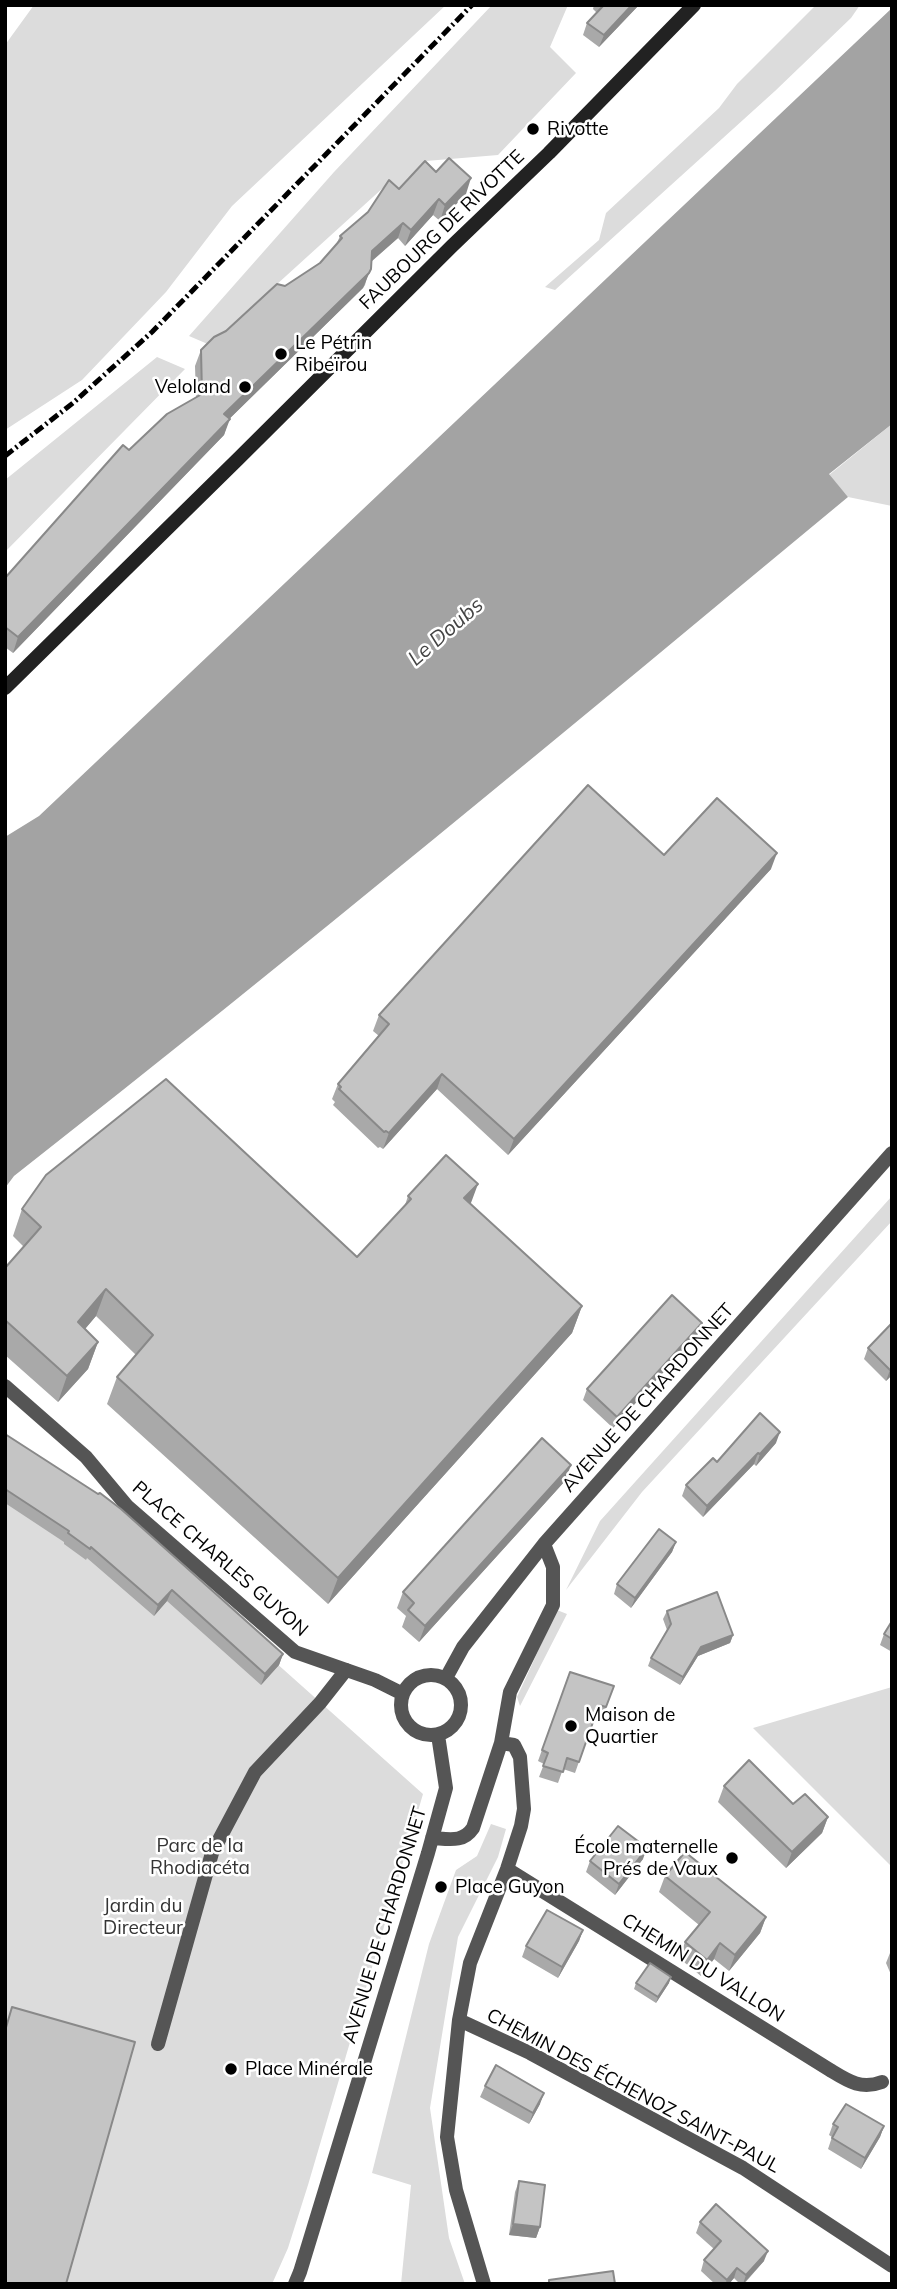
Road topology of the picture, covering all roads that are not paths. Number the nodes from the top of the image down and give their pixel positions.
1 (694, 5) edge
2 (5, 688) edge
3 (892, 1153) edge
4 (5, 1386) edge
5 (544, 1544) junction
6 (346, 1670) junction
7 (446, 1678) junction
8 (403, 1694) junction
9 (438, 1735) junction
10 (501, 1742) junction
11 (432, 1838) junction
12 (507, 1869) junction
13 (460, 2020) junction
14 (158, 2044) dead end
15 (882, 2082) dead end
16 (892, 2266) edge
17 (295, 2284) edge
18 (484, 2284) edge

1 - 2 main road, FAUBOURG DE RIVOTTE
3 - 5 street, AVENUE DE CHARDONNET
4 - 6 street, PLACE CHARLES GUYON
5 - 7 street, AVENUE DE CHARDONNET
5 - 10 street
6 - 8 street, PLACE CHARLES GUYON
6 - 14 street
7 - 8 street
7 - 9 street
8 - 9 street
9 - 11 street, AVENUE DE CHARDONNET
10 - 11 street
10 - 12 street
11 - 17 street, AVENUE DE CHARDONNET
12 - 13 street
12 - 15 street, CHEMIN DU VALLON
13 - 16 street, CHEMIN DES ÉCHENOZ SAINT-PAUL
13 - 18 street

